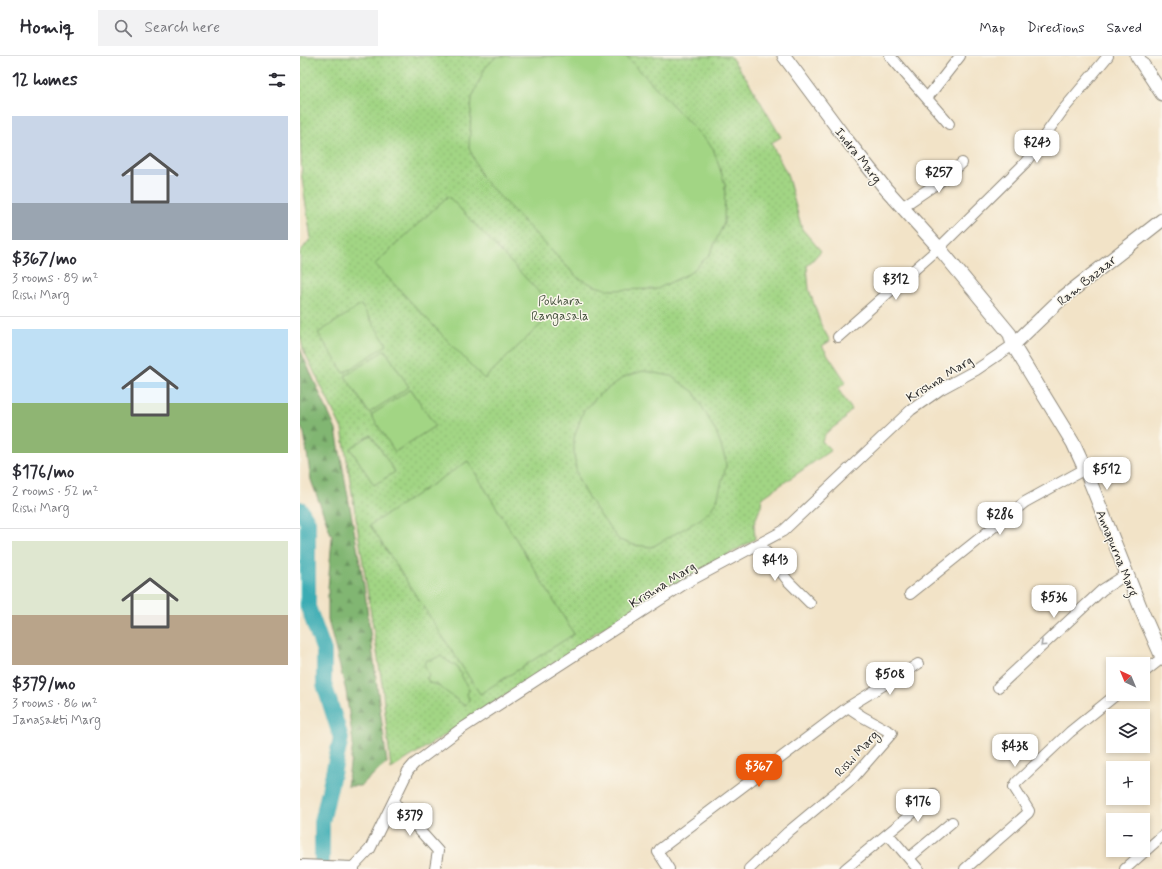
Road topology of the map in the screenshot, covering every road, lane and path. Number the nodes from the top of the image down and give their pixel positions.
1 (784, 56) edge
2 (890, 56) edge
3 (960, 56) edge
4 (1108, 56) edge
5 (1137, 56) edge
6 (1162, 94) edge
7 (927, 98) junction
8 (949, 124) dead end
9 (962, 163) dead end
10 (902, 207) junction
11 (1162, 220) edge
12 (939, 248) junction
13 (838, 337) dead end
14 (1013, 345) junction
15 (1085, 469) junction
16 (760, 544) junction
17 (1127, 574) junction
18 (910, 594) dead end
19 (810, 603) dead end
20 (1162, 658) edge
21 (918, 664) dead end
22 (1150, 667) edge
23 (998, 687) dead end
24 (1108, 701) edge
25 (848, 707) junction
26 (934, 794) dead end
27 (394, 802) junction
28 (952, 822) dead end
29 (888, 834) junction
30 (1162, 836) edge
31 (909, 858) junction
32 (304, 866) edge
33 (351, 868) edge
34 (435, 869) edge
35 (669, 869) edge
36 (749, 869) edge
37 (845, 869) edge
38 (918, 869) edge
39 (966, 869) edge
40 (1125, 869) edge

1 - 10 main road, Indra Marg
2 - 7 street
3 - 7 street
4 - 12 street
5 - 6 main road
7 - 8 street
9 - 10 street
10 - 12 main road, Indra Marg
11 - 14 main road, Ram Bazaar
12 - 13 street
12 - 14 main road, Indra Marg
14 - 15 main road, Annapurna Marg
14 - 16 street, Krishna Marg
15 - 17 main road, Annapurna Marg
15 - 18 street
16 - 19 street
16 - 27 street, Krishna Marg
17 - 20 main road, Annapurna Marg
17 -> 23 street
20 - 22 street
21 - 25 street
24 - 39 street
25 - 35 street
25 - 36 street, Rishi Marg
26 - 29 street
27 - 33 street, Krishna Marg
27 - 34 street
28 - 31 street
29 - 31 street
29 - 37 street
30 - 40 street
31 - 38 street
32 - 33 street

